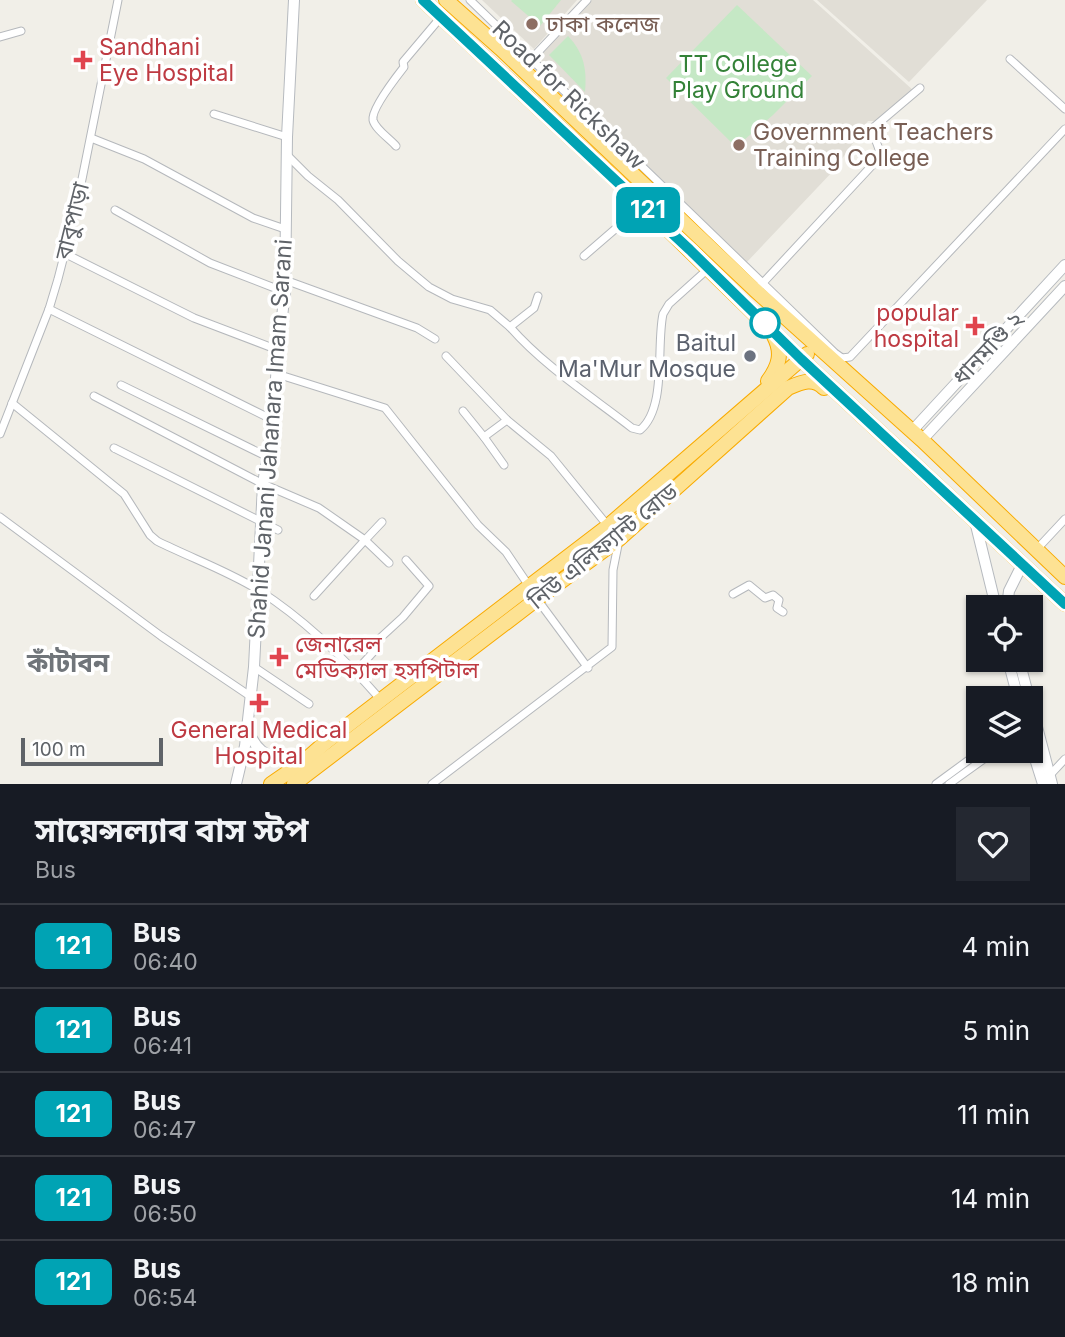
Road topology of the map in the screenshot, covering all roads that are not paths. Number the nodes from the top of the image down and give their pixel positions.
1 (118, 0) edge
2 (294, 0) edge
3 (423, 0) edge
4 (446, 0) edge
5 (470, 0) edge
6 (587, 0) edge
7 (442, 17) junction
8 (21, 32) dead end
9 (0, 37) edge
10 (1010, 59) dead end
11 (527, 63) junction
12 (511, 82) junction
13 (920, 88) dead end
14 (1065, 109) edge
15 (214, 114) dead end
16 (1065, 129) edge
17 (287, 137) junction
18 (91, 138) junction
19 (396, 146) dead end
20 (287, 155) junction
21 (643, 205) junction
22 (115, 210) dead end
23 (285, 229) junction
24 (64, 253) junction
25 (584, 256) dead end
26 (1065, 265) edge
27 (709, 268) junction
28 (285, 280) junction
29 (1065, 286) edge
30 (759, 287) junction
31 (285, 292) junction
32 (538, 296) dead end
33 (49, 309) junction
34 (510, 327) junction
35 (771, 329) junction
36 (435, 339) dead end
37 (815, 345) junction
38 (278, 350) junction
39 (446, 356) dead end
40 (801, 359) junction
41 (277, 374) junction
42 (121, 385) dead end
43 (94, 396) dead end
44 (12, 403) junction
45 (744, 408) junction
46 (463, 411) dead end
47 (507, 419) junction
48 (273, 420) junction
49 (0, 434) edge
50 (917, 436) junction
51 (484, 437) junction
52 (114, 448) dead end
53 (906, 455) junction
54 (268, 457) junction
55 (505, 465) dead end
56 (263, 484) junction
57 (0, 517) edge
58 (975, 519) junction
59 (1065, 519) edge
60 (261, 520) junction
61 (382, 522) dead end
62 (608, 526) junction
63 (278, 530) dead end
64 (619, 539) junction
65 (365, 540) junction
66 (1036, 550) junction
67 (406, 560) dead end
68 (389, 563) dead end
69 (1022, 565) junction
70 (1065, 577) edge
71 (258, 590) junction
72 (533, 592) junction
73 (733, 594) dead end
74 (993, 595) edge
75 (1008, 595) edge
76 (314, 596) dead end
77 (1065, 604) edge
78 (783, 612) dead end
79 (254, 667) junction
80 (588, 668) junction
81 (356, 671) junction
82 (250, 696) junction
83 (381, 700) junction
84 (309, 704) dead end
85 (247, 727) junction
86 (1065, 759) edge
87 (303, 762) junction
88 (966, 762) edge
89 (1043, 762) edge
90 (978, 763) edge
91 (1039, 763) edge
92 (1047, 781) edge
93 (236, 784) edge
94 (271, 784) edge
95 (294, 784) edge
96 (432, 784) edge
97 (936, 784) edge
98 (949, 784) edge

1 - 18 street, বাবুপাড়া
2 - 17 street, Shahid Janani Jahanara Imam Sarani
3 - 7 highway
4 - 11 highway
5 - 11 street, Road for Rickshaw
6 - 11 street
7 - 12 highway
7 - 19 street
8 - 9 street
10 - 14 street
11 - 12 highway
11 - 30 highway
12 - 21 highway
13 - 30 street
15 - 17 street
16 - 30 street
17 - 20 street, Shahid Janani Jahanara Imam Sarani
18 - 23 street
18 - 24 street, বাবুপাড়া
20 - 23 street, Shahid Janani Jahanara Imam Sarani
20 - 34 street
21 - 25 street
21 - 27 highway
22 - 31 street
23 - 28 street, Shahid Janani Jahanara Imam Sarani
24 - 33 street, বাবুপাড়া
24 - 38 street
26 - 50 street, ধানমণ্ডি ২
27 - 34 street
27 - 35 highway
28 - 31 street, Shahid Janani Jahanara Imam Sarani
28 - 36 street
29 - 50 street, ধানমণ্ডি ২
30 - 37 highway
31 - 38 street, Shahid Janani Jahanara Imam Sarani
32 - 34 street
33 - 44 street, বাবুপাড়া
33 - 48 street
35 - 40 highway
35 - 45 highway
37 - 40 highway, নিউ এলিফ্যান্ট রোড
37 - 50 highway
38 - 41 street, Shahid Janani Jahanara Imam Sarani
39 - 47 street
40 - 45 highway, নিউ এলিফ্যান্ট রোড
40 - 53 highway
41 - 48 street, Shahid Janani Jahanara Imam Sarani
41 - 72 street
42 - 54 street
43 - 56 street
44 - 49 street, বাবুপাড়া
44 - 71 street
45 - 62 highway, নিউ এলিফ্যান্ট রোড
46 - 51 street
47 - 51 street
47 - 62 street
48 - 54 street, Shahid Janani Jahanara Imam Sarani
50 - 66 highway
51 - 55 street
52 - 60 street
53 - 58 highway
53 - 64 highway, নিউ এলিফ্যান্ট রোড
54 - 56 street, Shahid Janani Jahanara Imam Sarani
56 - 60 street, Shahid Janani Jahanara Imam Sarani
56 - 65 street
57 - 82 street
58 - 69 highway
58 - 74 street
59 - 66 street
60 - 63 street
60 - 71 street, Shahid Janani Jahanara Imam Sarani
61 - 65 street
62 - 72 highway, নিউ এলিফ্যান্ট রোড
64 - 72 highway, নিউ এলিফ্যান্ট রোড
64 - 80 street
65 - 68 street
65 - 76 street
66 - 69 highway
66 - 70 highway
67 - 81 street
69 - 75 street
69 - 77 highway
71 - 79 street, Shahid Janani Jahanara Imam Sarani
71 - 81 street
72 - 80 street
72 - 83 highway, নিউ এলিফ্যান্ট রোড
72 - 95 highway, নিউ এলিফ্যান্ট রোড
73 - 78 street
79 - 82 street, Shahid Janani Jahanara Imam Sarani
79 - 84 street
80 - 96 street
81 - 83 street
82 - 85 street, Shahid Janani Jahanara Imam Sarani
83 - 87 highway, নিউ এলিফ্যান্ট রোড
85 - 87 street
85 - 93 street, Shahid Janani Jahanara Imam Sarani
86 - 92 street
87 - 94 highway, নিউ এলিফ্যান্ট রোড
88 - 97 street
89 - 92 street
90 - 98 street
91 - 92 street

